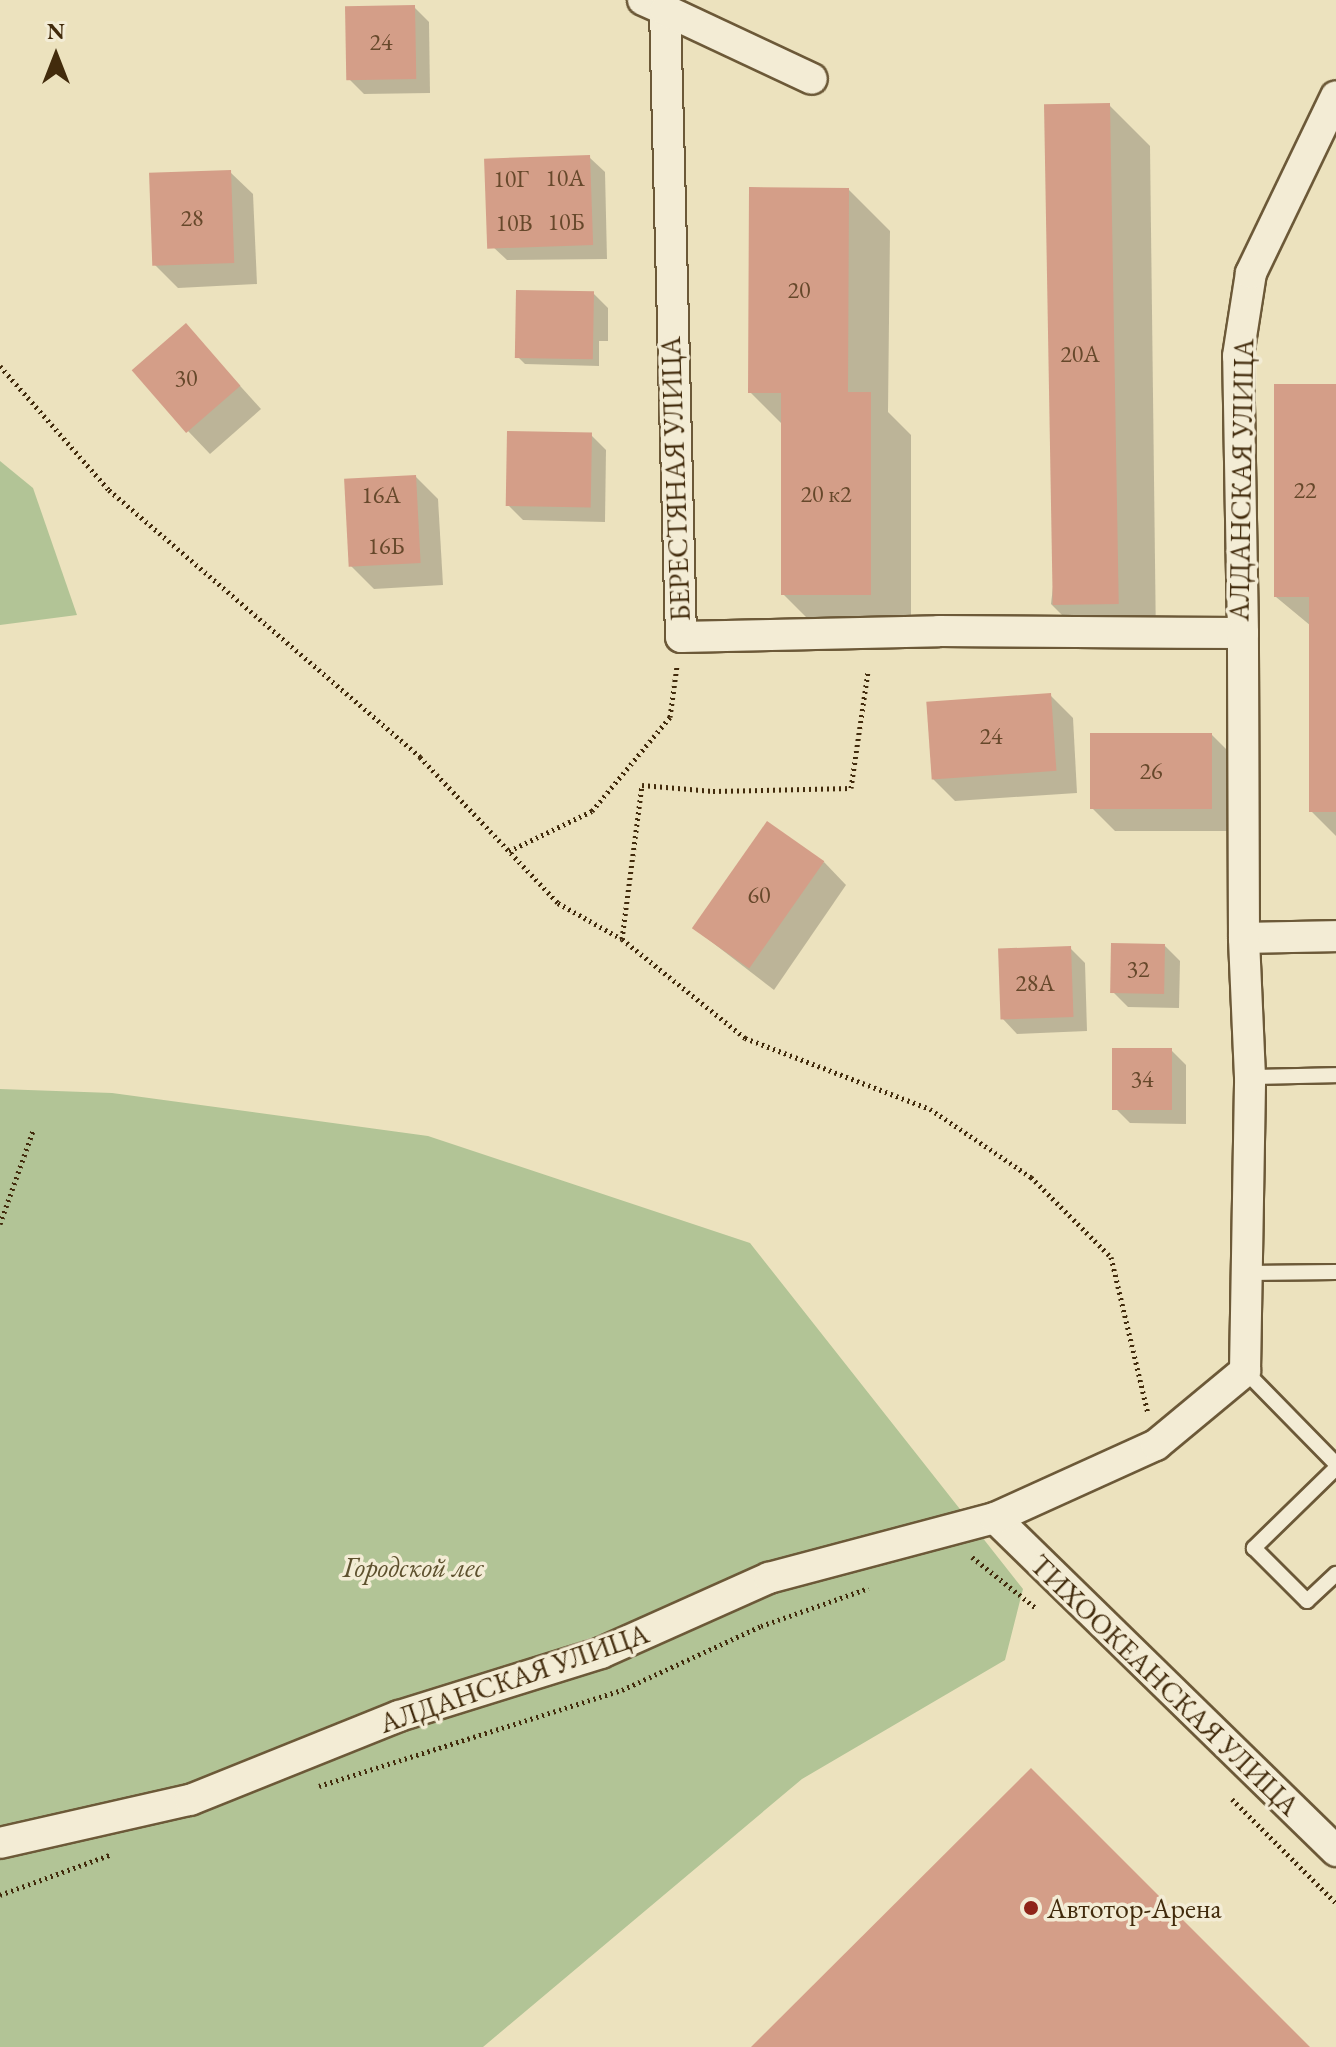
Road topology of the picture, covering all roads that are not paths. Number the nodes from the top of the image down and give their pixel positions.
1 (654, 5) edge
2 (812, 79) dead end
3 (1336, 96) edge
4 (939, 631) joint
5 (1243, 633) junction
6 (1336, 936) edge
7 (1244, 938) junction
8 (1336, 1075) edge
9 (1250, 1077) junction
10 (1336, 1272) edge
11 (1248, 1273) junction
12 (1245, 1371) junction
13 (1336, 1466) edge
14 (995, 1518) junction
15 (1336, 1574) edge
16 (0, 1843) edge
17 (1336, 1851) edge

1 - 2 street
1 - 4 street, БЕРЕСТЯНАЯ УЛИЦА
3 - 5 street, АЛДАНСКАЯ УЛИЦА
4 - 5 street, АЛДАНСКАЯ УЛИЦА
5 - 7 street
6 - 7 street
7 - 9 street
8 - 9 lane
9 - 11 street
10 - 11 lane
11 - 12 street
12 - 13 lane
12 - 14 street, АЛДАНСКАЯ УЛИЦА
13 - 15 lane
14 - 16 street, АЛДАНСКАЯ УЛИЦА
14 - 17 street, ТИХООКЕАНСКАЯ УЛИЦА

